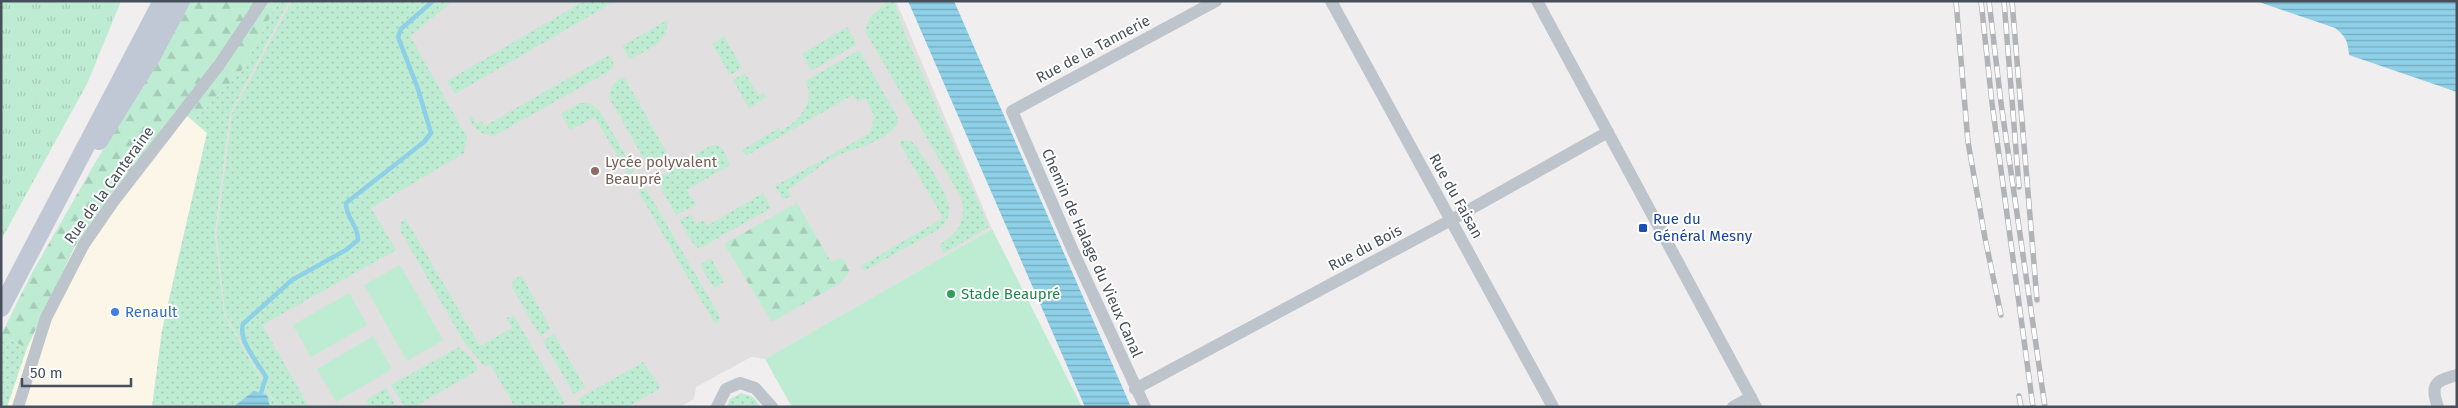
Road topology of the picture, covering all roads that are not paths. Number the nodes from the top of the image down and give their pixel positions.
1 (162, 1) edge
2 (181, 1) edge
3 (262, 1) edge
4 (1216, 1) edge
5 (1331, 1) edge
6 (1537, 1) edge
7 (1012, 111) joint
8 (1608, 132) junction
9 (1450, 220) junction
10 (46, 224) junction
11 (1, 308) edge
12 (2457, 375) edge
13 (1135, 389) junction
14 (1753, 402) edge
15 (2437, 402) edge
16 (18, 407) edge
17 (717, 407) edge
18 (772, 407) edge
19 (1145, 407) edge
20 (1553, 407) edge
21 (1733, 407) edge

1 - 10 main road
2 - 10 main road
3 - 16 street, Rue de la Canteraine
4 - 7 street, Rue de la Tannerie
5 - 9 street, Rue du Faisan
6 - 8 street
7 - 13 street, Chemin de Halage du Vieux Canal
8 - 9 street, Rue du Bois
8 - 14 street
9 - 13 street, Rue du Bois
9 - 20 street, Rue du Faisan
10 - 11 main road
12 - 15 street
13 - 19 street, Chemin de Halage du Vieux Canal
14 - 21 street
17 - 18 street

